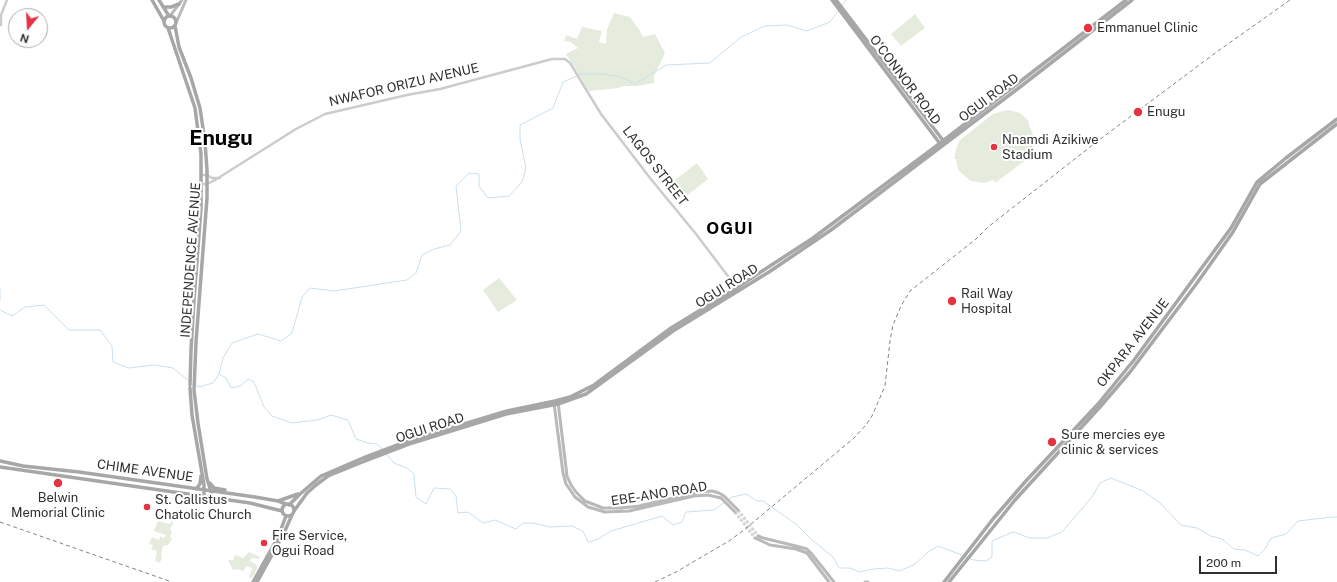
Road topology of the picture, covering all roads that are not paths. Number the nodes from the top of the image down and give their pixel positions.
1 (7, 0) edge
2 (152, 0) edge
3 (158, 0) edge
4 (186, 0) edge
5 (1126, 0) edge
6 (1132, 0) edge
7 (180, 2) edge
8 (835, 2) edge
9 (163, 7) junction
10 (169, 16) junction
11 (164, 21) junction
12 (176, 24) junction
13 (1, 25) edge
14 (168, 28) junction
15 (560, 59) joint
16 (1337, 119) edge
17 (1337, 124) edge
18 (937, 136) junction
19 (948, 137) junction
20 (943, 143) junction
21 (1307, 144) junction
22 (936, 147) junction
23 (202, 175) junction
24 (207, 175) junction
25 (220, 178) junction
26 (202, 184) junction
27 (207, 184) junction
28 (738, 289) junction
29 (192, 388) junction
30 (556, 403) junction
31 (0, 461) edge
32 (0, 467) edge
33 (339, 469) junction
34 (202, 473) junction
35 (207, 479) junction
36 (196, 489) junction
37 (204, 490) junction
38 (210, 491) junction
39 (238, 494) junction
40 (300, 494) junction
41 (204, 497) junction
42 (211, 498) junction
43 (278, 500) junction
44 (288, 505) junction
45 (282, 511) junction
46 (294, 511) junction
47 (737, 511) tunnel mouth
48 (292, 515) junction
49 (286, 516) junction
50 (966, 557) junction
51 (258, 576) junction
52 (253, 582) edge
53 (257, 582) edge
54 (829, 582) edge
55 (834, 582) edge
56 (944, 582) edge
57 (949, 582) edge

1 - 13 street
2 - 11 main road
3 - 9 main road
4 - 12 main road
5 - 19 main road, OGUI ROAD
6 - 20 main road, OGUI ROAD
7 - 9 main road
7 - 10 main road
8 - 18 main road, O'CONNOR ROAD
9 - 10 main road
10 - 11 main road
10 - 12 main road
11 - 14 main road
12 - 14 main road
12 - 24 main road, INDEPENDENCE AVENUE
14 - 23 main road, INDEPENDENCE AVENUE
15 - 25 street, NWAFOR ORIZU AVENUE
15 - 28 street, LAGOS STREET
16 - 21 main road, OKPARA AVENUE
17 - 21 main road, OKPARA AVENUE
18 - 19 main road
18 - 20 main road, O'CONNOR ROAD
18 - 22 main road
19 - 20 main road, OGUI ROAD
20 - 22 main road, OGUI ROAD
20 - 28 main road, OGUI ROAD
21 - 50 main road, OKPARA AVENUE
22 - 28 main road, OGUI ROAD
23 - 24 street
23 - 26 main road, INDEPENDENCE AVENUE
24 - 25 street
24 - 27 main road, INDEPENDENCE AVENUE
25 - 27 street, NWAFOR ORIZU AVENUE
26 - 27 street
26 - 29 main road, INDEPENDENCE AVENUE
27 - 29 main road, INDEPENDENCE AVENUE
28 - 30 main road, OGUI ROAD
29 - 34 main road, INDEPENDENCE AVENUE
29 - 35 main road, INDEPENDENCE AVENUE
30 - 33 main road, OGUI ROAD
30 - 47 main road, EBE-ANO ROAD
31 - 36 main road, CHIME AVENUE
32 - 41 main road, CHIME AVENUE
33 - 40 main road, OGUI ROAD
33 - 46 main road, OGUI ROAD
34 - 36 main road
34 - 37 main road, INDEPENDENCE AVENUE
35 - 38 main road, INDEPENDENCE AVENUE
35 - 39 main road
36 - 37 main road, CHIME AVENUE
37 - 38 main road, CHIME AVENUE
37 - 41 main road, INDEPENDENCE AVENUE
38 - 39 main road, CHIME AVENUE
38 - 42 main road, INDEPENDENCE AVENUE
39 - 43 main road, CHIME AVENUE
40 - 43 main road
40 - 44 main road, OGUI ROAD
41 - 42 main road, CHIME AVENUE
42 - 45 main road, CHIME AVENUE
43 - 44 main road, CHIME AVENUE
44 - 45 main road
44 - 46 main road
45 - 49 main road
46 - 48 main road
48 - 49 main road
48 - 51 main road
49 - 51 main road
50 - 56 main road, OKPARA AVENUE
50 - 57 main road, OKPARA AVENUE
51 - 52 main road
51 - 53 main road
54 - 55 main road

